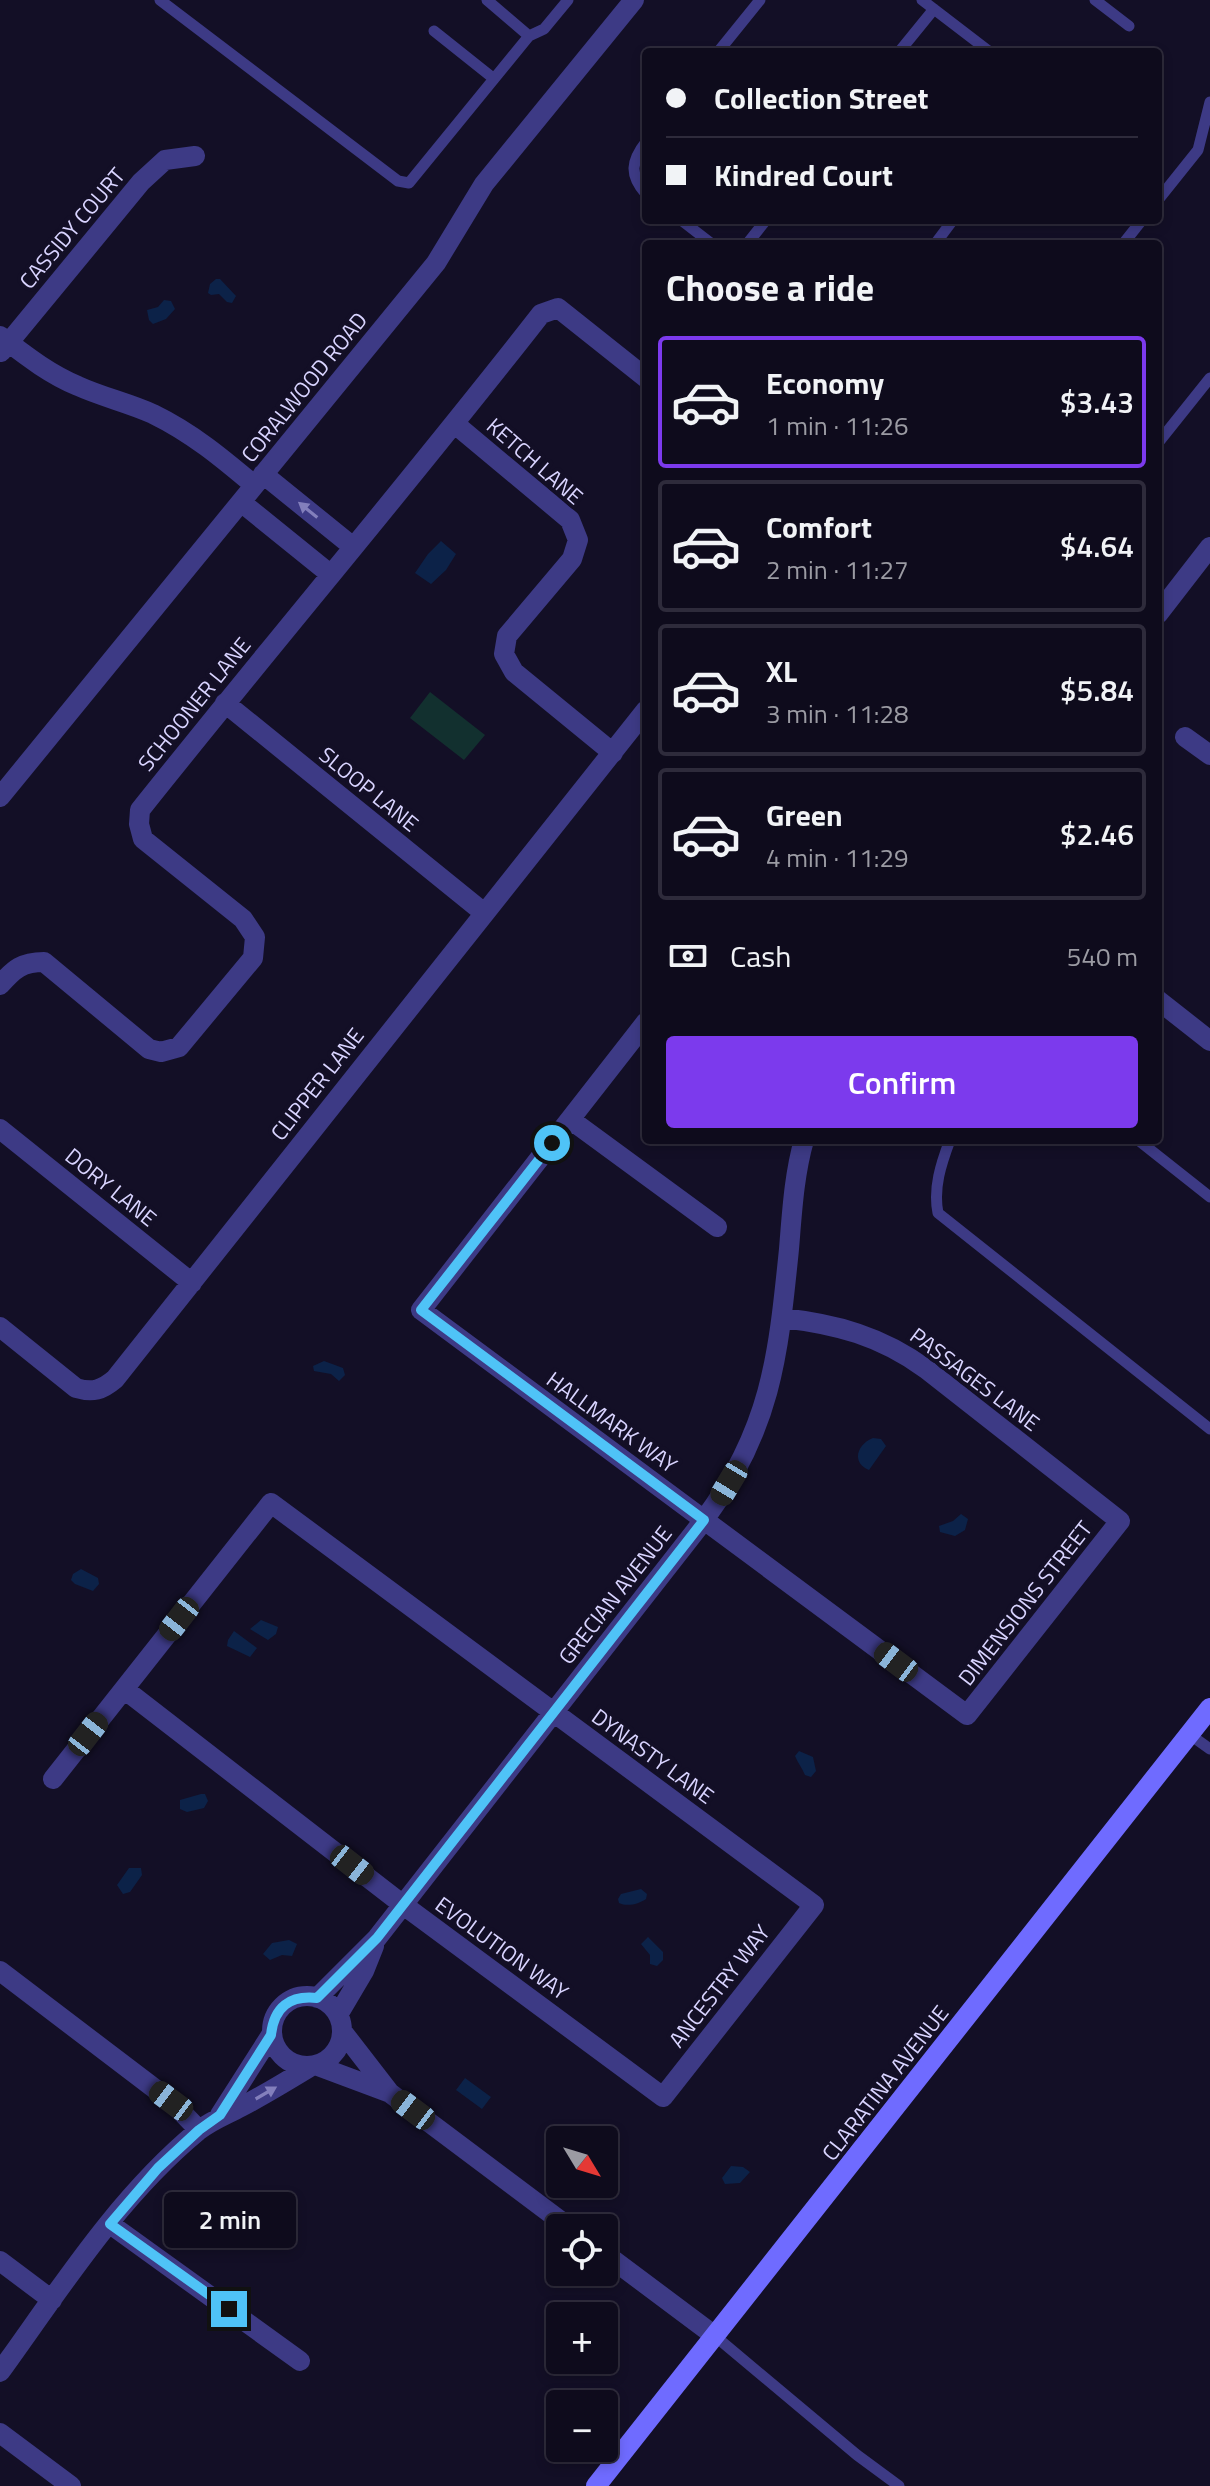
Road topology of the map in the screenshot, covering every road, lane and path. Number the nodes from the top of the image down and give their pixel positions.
1 (160, 0) edge
2 (487, 0) edge
3 (568, 0) edge
4 (634, 0) edge
5 (760, 0) edge
6 (922, 0) edge
7 (1095, 0) edge
8 (934, 9) junction
9 (1129, 26) dead end
10 (434, 31) dead end
11 (529, 36) junction
12 (721, 48) edge
13 (902, 48) edge
14 (985, 48) edge
15 (493, 78) junction
16 (1210, 102) edge
17 (642, 149) edge
18 (195, 156) dead end
19 (1163, 184) edge
20 (642, 189) edge
21 (686, 224) edge
22 (763, 224) edge
23 (1139, 224) edge
24 (707, 240) edge
25 (750, 240) edge
26 (1126, 240) edge
27 (3, 344) edge
28 (642, 375) edge
29 (1210, 378) edge
30 (455, 424) junction
31 (1162, 438) edge
32 (259, 480) junction
33 (241, 502) junction
34 (352, 546) junction
35 (1210, 547) edge
36 (330, 574) junction
37 (1162, 609) edge
38 (225, 703) junction
39 (642, 715) edge
40 (1185, 737) dead end
41 (613, 753) junction
42 (1210, 755) edge
43 (0, 797) edge
44 (483, 912) junction
45 (0, 985) edge
46 (1162, 1003) edge
47 (642, 1027) edge
48 (1210, 1041) edge
49 (571, 1120) junction
50 (0, 1129) edge
51 (803, 1144) edge
52 (949, 1144) edge
53 (1143, 1144) edge
54 (1210, 1197) edge
55 (717, 1227) dead end
56 (192, 1283) junction
57 (782, 1318) junction
58 (0, 1327) edge
59 (1210, 1429) edge
60 (704, 1520) junction
61 (1120, 1521) joint
62 (124, 1689) junction
63 (1210, 1708) edge
64 (553, 1712) junction
65 (967, 1715) joint
66 (1189, 1734) junction
67 (1210, 1749) edge
68 (53, 1779) dead end
69 (402, 1904) junction
70 (814, 1905) joint
71 (377, 1938) junction
72 (0, 1971) edge
73 (317, 1998) junction
74 (340, 2023) junction
75 (271, 2035) junction
76 (312, 2066) junction
77 (390, 2093) junction
78 (663, 2097) joint
79 (220, 2115) junction
80 (199, 2130) junction
81 (551, 2214) edge
82 (110, 2224) junction
83 (0, 2261) edge
84 (618, 2263) edge
85 (52, 2300) junction
86 (715, 2336) junction
87 (300, 2361) dead end
88 (0, 2372) edge
89 (0, 2433) edge
90 (71, 2486) edge
91 (596, 2486) edge
92 (899, 2486) edge

1 - 15 lane
2 - 11 lane
3 - 11 lane
4 - 32 street, CORALWOOD ROAD
5 - 12 lane
6 - 8 lane
7 - 9 lane
8 - 13 lane
8 - 14 lane
10 - 15 lane
11 - 15 lane
16 - 19 lane
17 - 20 lane
18 - 27 street, CASSIDY COURT
21 - 24 lane
22 - 25 lane
23 - 26 lane
27 - 32 street
28 - 30 street, SCHOONER LANE
29 - 31 lane
30 - 34 street, SCHOONER LANE
30 - 41 street, KETCH LANE
32 - 33 street, CORALWOOD ROAD
34 -> 32 street
33 - 36 street
33 - 43 street, CORALWOOD ROAD
34 - 36 street, SCHOONER LANE
35 - 37 street
36 - 38 street, SCHOONER LANE
38 - 44 street, SLOOP LANE
38 - 45 street, SCHOONER LANE
39 - 41 street, CLIPPER LANE
40 - 42 street
41 - 44 street, CLIPPER LANE
44 - 56 street, CLIPPER LANE
46 - 48 street
47 - 49 street
49 - 55 street
49 - 60 street, HALLMARK WAY
50 - 56 street, DORY LANE
51 - 57 street, GRECIAN AVENUE
52 - 59 lane
53 - 54 lane
56 - 58 street, CLIPPER LANE
57 - 60 street, GRECIAN AVENUE
57 - 61 street, PASSAGES LANE
60 - 64 street, GRECIAN AVENUE
60 - 65 street, HALLMARK WAY
61 - 65 street, DIMENSIONS STREET
62 - 64 street, DYNASTY LANE
62 - 68 street
62 - 69 street, EVOLUTION WAY
63 - 66 main road, CLARATINA AVENUE
64 - 69 street, GRECIAN AVENUE
64 - 70 street, DYNASTY LANE
66 - 67 lane
66 - 86 main road, CLARATINA AVENUE
69 - 71 street, GRECIAN AVENUE
69 - 78 street, EVOLUTION WAY
70 - 78 street, ANCESTRY WAY
71 - 73 street, GRECIAN AVENUE
71 - 74 street, GRECIAN AVENUE
72 - 80 street
73 - 74 street
73 - 75 street
74 - 76 street
74 - 77 street
75 - 76 street
75 - 79 street
76 - 77 street
79 -> 76 street
77 - 81 street
79 - 80 street
80 - 82 street
82 - 85 street
82 - 87 street
83 - 85 street
84 - 86 street
85 - 88 street
86 - 91 main road, CLARATINA AVENUE
86 - 92 lane
89 - 90 street

